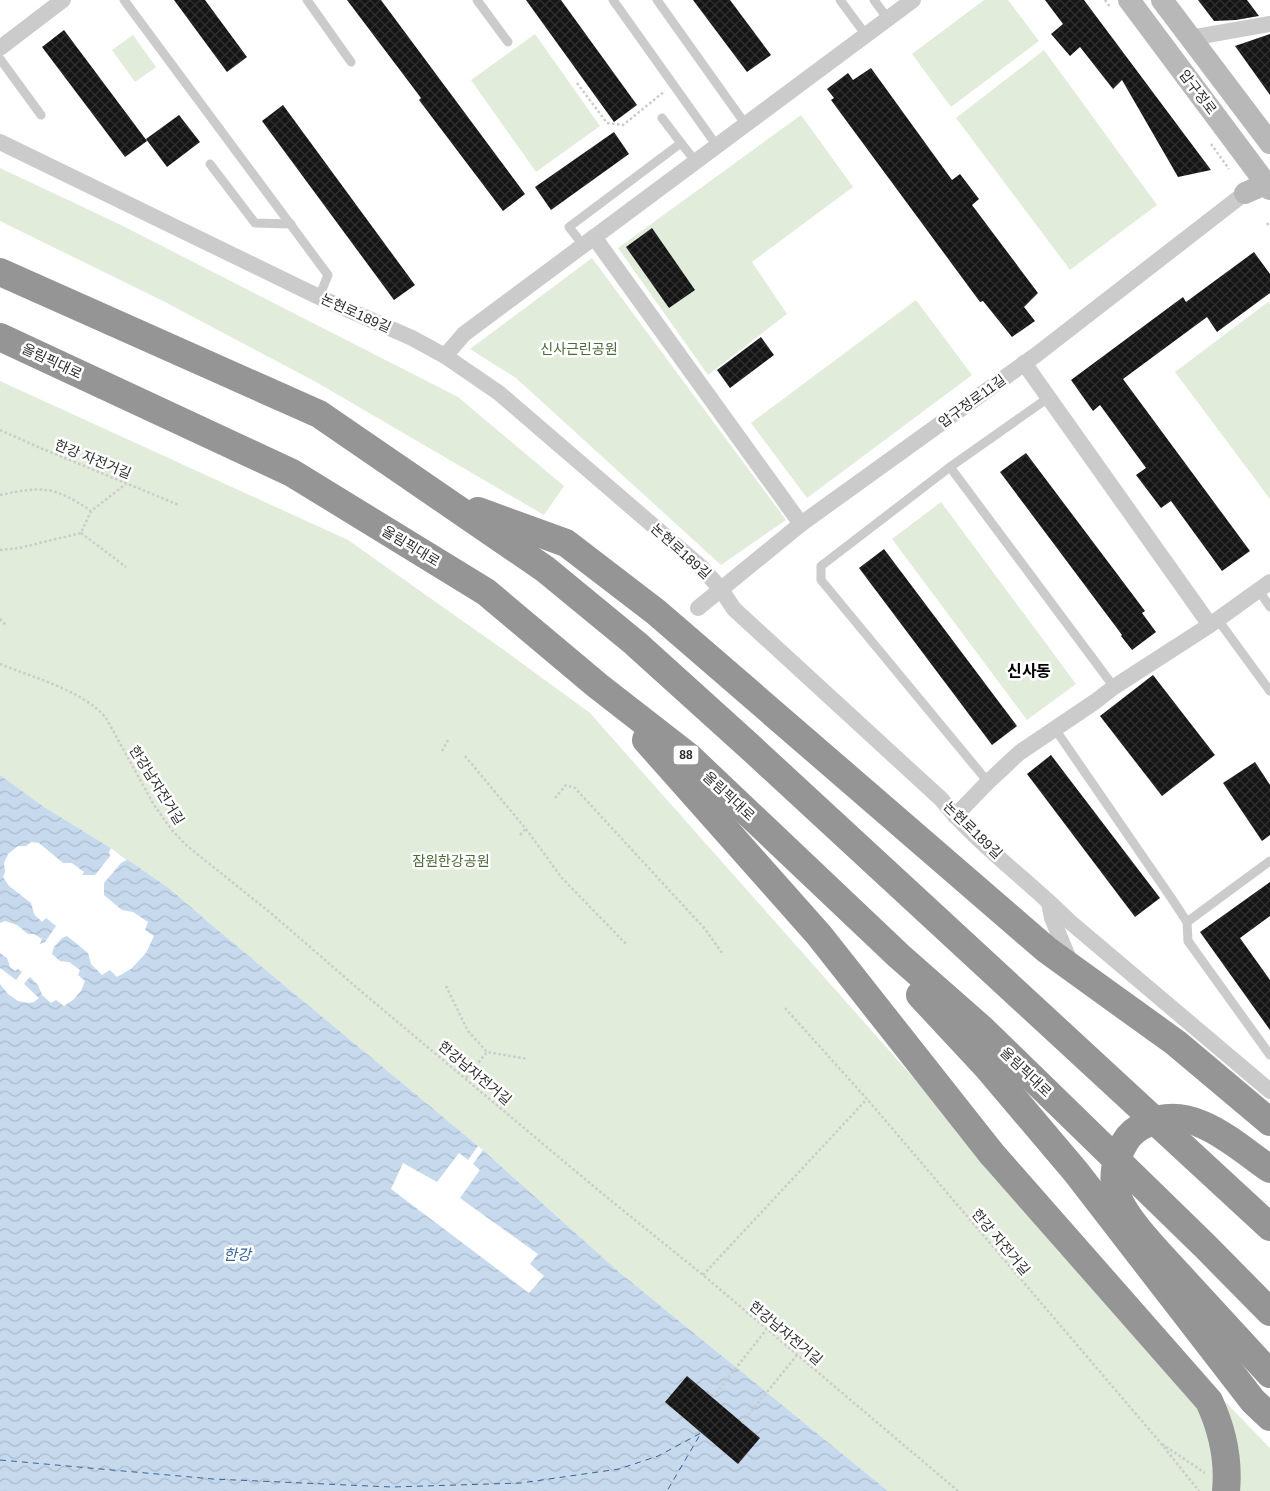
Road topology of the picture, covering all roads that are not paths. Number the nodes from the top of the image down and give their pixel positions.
1 (63, 0) edge
2 (124, 0) edge
3 (307, 0) edge
4 (478, 0) edge
5 (613, 0) edge
6 (656, 0) edge
7 (840, 0) edge
8 (874, 0) edge
9 (913, 0) edge
10 (1129, 0) edge
11 (1162, 0) edge
12 (888, 19) junction
13 (1270, 24) edge
14 (866, 35) junction
15 (1190, 38) junction
16 (508, 42) dead end
17 (0, 48) edge
18 (0, 59) edge
19 (351, 62) dead end
20 (40, 115) dead end
21 (662, 118) dead end
22 (746, 125) junction
23 (0, 142) edge
24 (681, 143) junction
25 (1270, 143) edge
26 (717, 146) junction
27 (696, 162) junction
28 (210, 164) dead end
29 (1269, 185) edge
30 (1245, 193) joint
31 (291, 224) junction
32 (589, 241) junction
33 (0, 272) edge
34 (319, 297) junction
35 (0, 336) edge
36 (445, 356) junction
37 (1024, 363) junction
38 (1048, 398) junction
39 (950, 467) junction
40 (437, 496) junction
41 (801, 524) junction
42 (1264, 586) edge
43 (720, 588) junction
44 (1270, 607) edge
45 (698, 608) dead end
46 (1214, 622) junction
47 (598, 686) junction
48 (1114, 687) junction
49 (1270, 691) edge
50 (1055, 729) junction
51 (988, 782) junction
52 (955, 816) junction
53 (1270, 861) edge
54 (1048, 900) junction
55 (1187, 922) junction
56 (899, 956) junction
57 (1072, 969) junction
58 (1270, 1055) edge
59 (1270, 1092) edge
60 (1270, 1122) edge
61 (1270, 1169) edge
62 (1270, 1227) edge
63 (1270, 1312) edge
64 (1270, 1374) edge
65 (1270, 1417) edge
66 (1216, 1483) edge

1 - 17 street
2 - 31 lane
3 - 19 lane
4 - 16 lane
5 - 26 lane
6 - 22 lane
7 - 14 lane
8 - 12 lane
9 - 12 street
10 - 29 main road, 압구정로
11 - 15 main road, 압구정로
12 - 14 street
13 - 15 street
14 - 22 street
15 - 25 main road, 압구정로
18 - 20 lane
21 - 24 lane
22 - 26 street
23 - 34 street, 논현로189길
24 - 27 lane
24 - 32 lane
26 - 27 street
27 - 32 street
28 - 31 lane
29 - 30 main road, 압구정로
30 - 37 street, 압구정로11길
31 - 34 lane
32 - 36 street
32 - 41 street
33 - 40 highway
34 - 36 street, 논현로189길
35 - 47 highway, 올림픽대로 / 88
36 - 43 street, 논현로189길
37 - 38 street
37 - 41 street, 압구정로11길
38 - 39 lane
38 - 46 street
39 - 48 lane
39 - 51 lane
40 - 57 highway
40 - 62 highway
41 - 43 street, 압구정로11길
42 - 44 lane
42 - 46 street
43 - 45 street, 압구정로11길
43 - 52 street, 논현로189길
46 - 48 street
46 - 49 lane
47 - 56 highway, 올림픽대로 / 88
47 - 66 highway, bridge
48 - 50 street
50 - 51 street
50 - 55 lane
51 - 52 street
52 - 54 street, 논현로189길
53 - 55 lane
54 - 57 street
54 - 59 street, 논현로189길
55 - 58 lane
56 - 63 highway, 올림픽대로 / 88
56 - 65 highway
57 - 60 highway
61 - 64 highway, bridge

